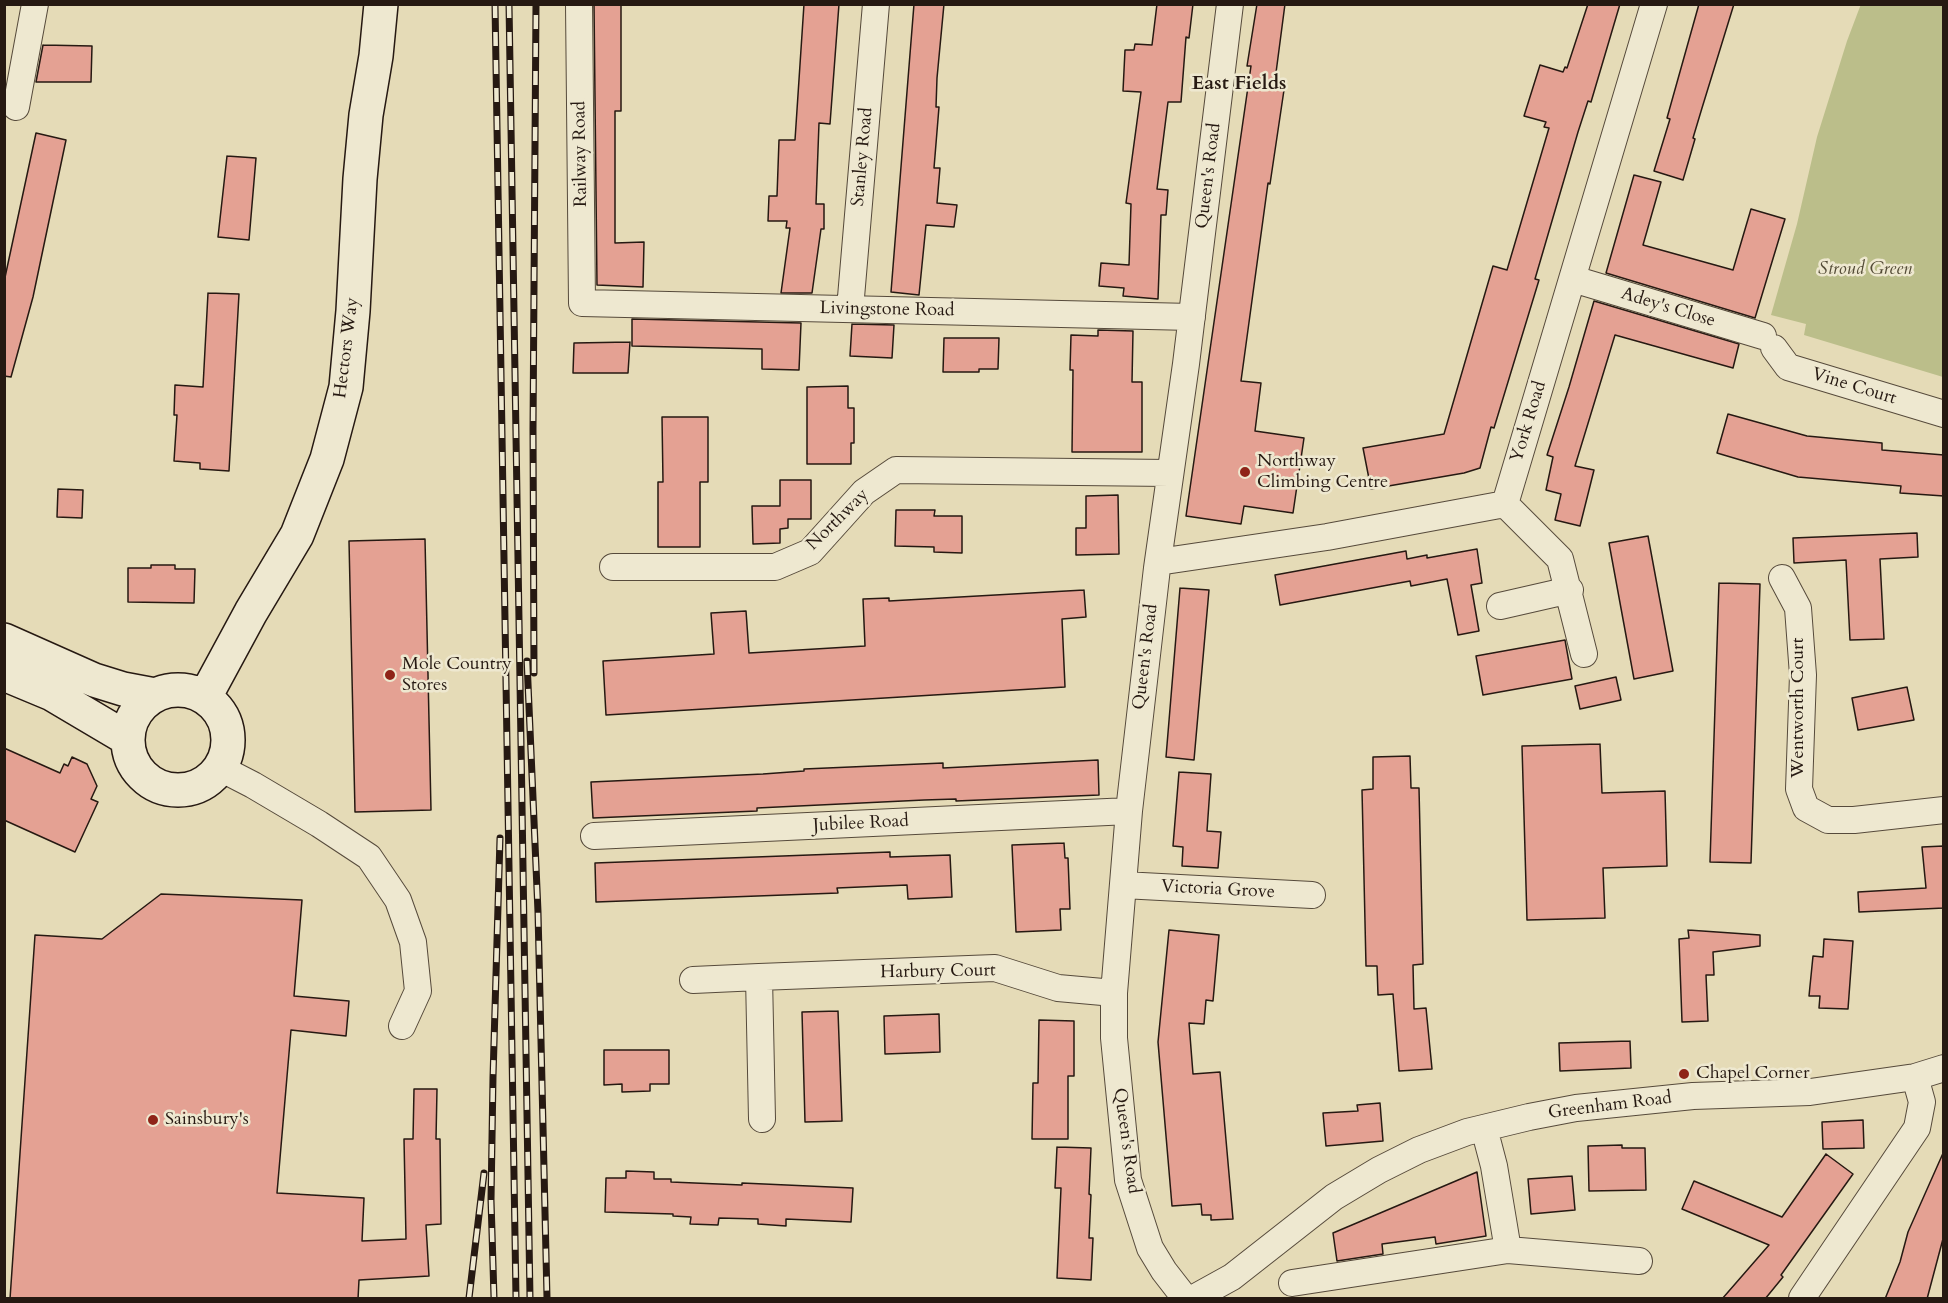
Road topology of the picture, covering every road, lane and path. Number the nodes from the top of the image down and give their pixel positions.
1 (35, 4) edge
2 (381, 4) edge
3 (579, 4) edge
4 (876, 4) edge
5 (1230, 4) edge
6 (1654, 4) edge
7 (16, 107) dead end
8 (1573, 279) junction
9 (582, 303) joint
10 (850, 309) junction
11 (1192, 317) junction
12 (1768, 342) joint
13 (1944, 414) edge
14 (1169, 473) junction
15 (1505, 504) junction
16 (1158, 562) junction
17 (613, 567) dead end
18 (1782, 578) dead end
19 (1570, 590) junction
20 (1500, 606) dead end
21 (4, 640) edge
22 (1584, 654) dead end
23 (4, 674) edge
24 (155, 695) junction
25 (205, 697) junction
26 (128, 739) junction
27 (220, 768) junction
28 (1944, 810) edge
29 (1128, 811) junction
30 (594, 836) dead end
31 (1124, 885) junction
32 (1312, 895) dead end
33 (759, 977) junction
34 (693, 980) dead end
35 (1114, 993) junction
36 (402, 1026) dead end
37 (1944, 1068) edge
38 (1915, 1077) junction
39 (762, 1119) dead end
40 (1484, 1128) junction
41 (1508, 1250) junction
42 (1639, 1261) dead end
43 (1292, 1283) dead end
44 (1185, 1299) edge
45 (1194, 1299) edge
46 (1802, 1299) edge

1 - 7 street
2 - 25 main road, Hectors Way
3 - 9 street, Railway Road
4 - 10 street, Stanley Road
5 - 11 street, Queen's Road
6 - 8 street, York Road
8 - 12 street, Adey's Close
8 - 15 street, York Road
9 - 10 street, Livingstone Road
10 - 11 street, Livingstone Road
11 - 14 street, Queen's Road
12 - 13 street, Vine Court
14 - 16 street, Queen's Road
14 - 17 street, Northway
15 - 16 street
15 - 19 street
16 - 29 street, Queen's Road
18 - 28 street, Wentworth Court
19 - 20 street
19 - 22 street
21 - 24 main road
23 - 26 main road
24 - 25 main road
24 - 26 main road
25 - 27 main road
26 - 27 main road
27 - 36 street
29 - 30 street, Jubilee Road
29 - 31 street, Queen's Road
31 - 32 street, Victoria Grove
31 - 35 street, Queen's Road
33 - 34 street, Harbury Court
33 - 35 street, Harbury Court
33 - 39 street
35 - 44 street, Queen's Road
37 - 38 street, Greenham Road
38 - 40 street, Greenham Road
38 - 46 street
40 - 41 street
40 - 45 street, Greenham Road
41 - 42 street
41 - 43 street

